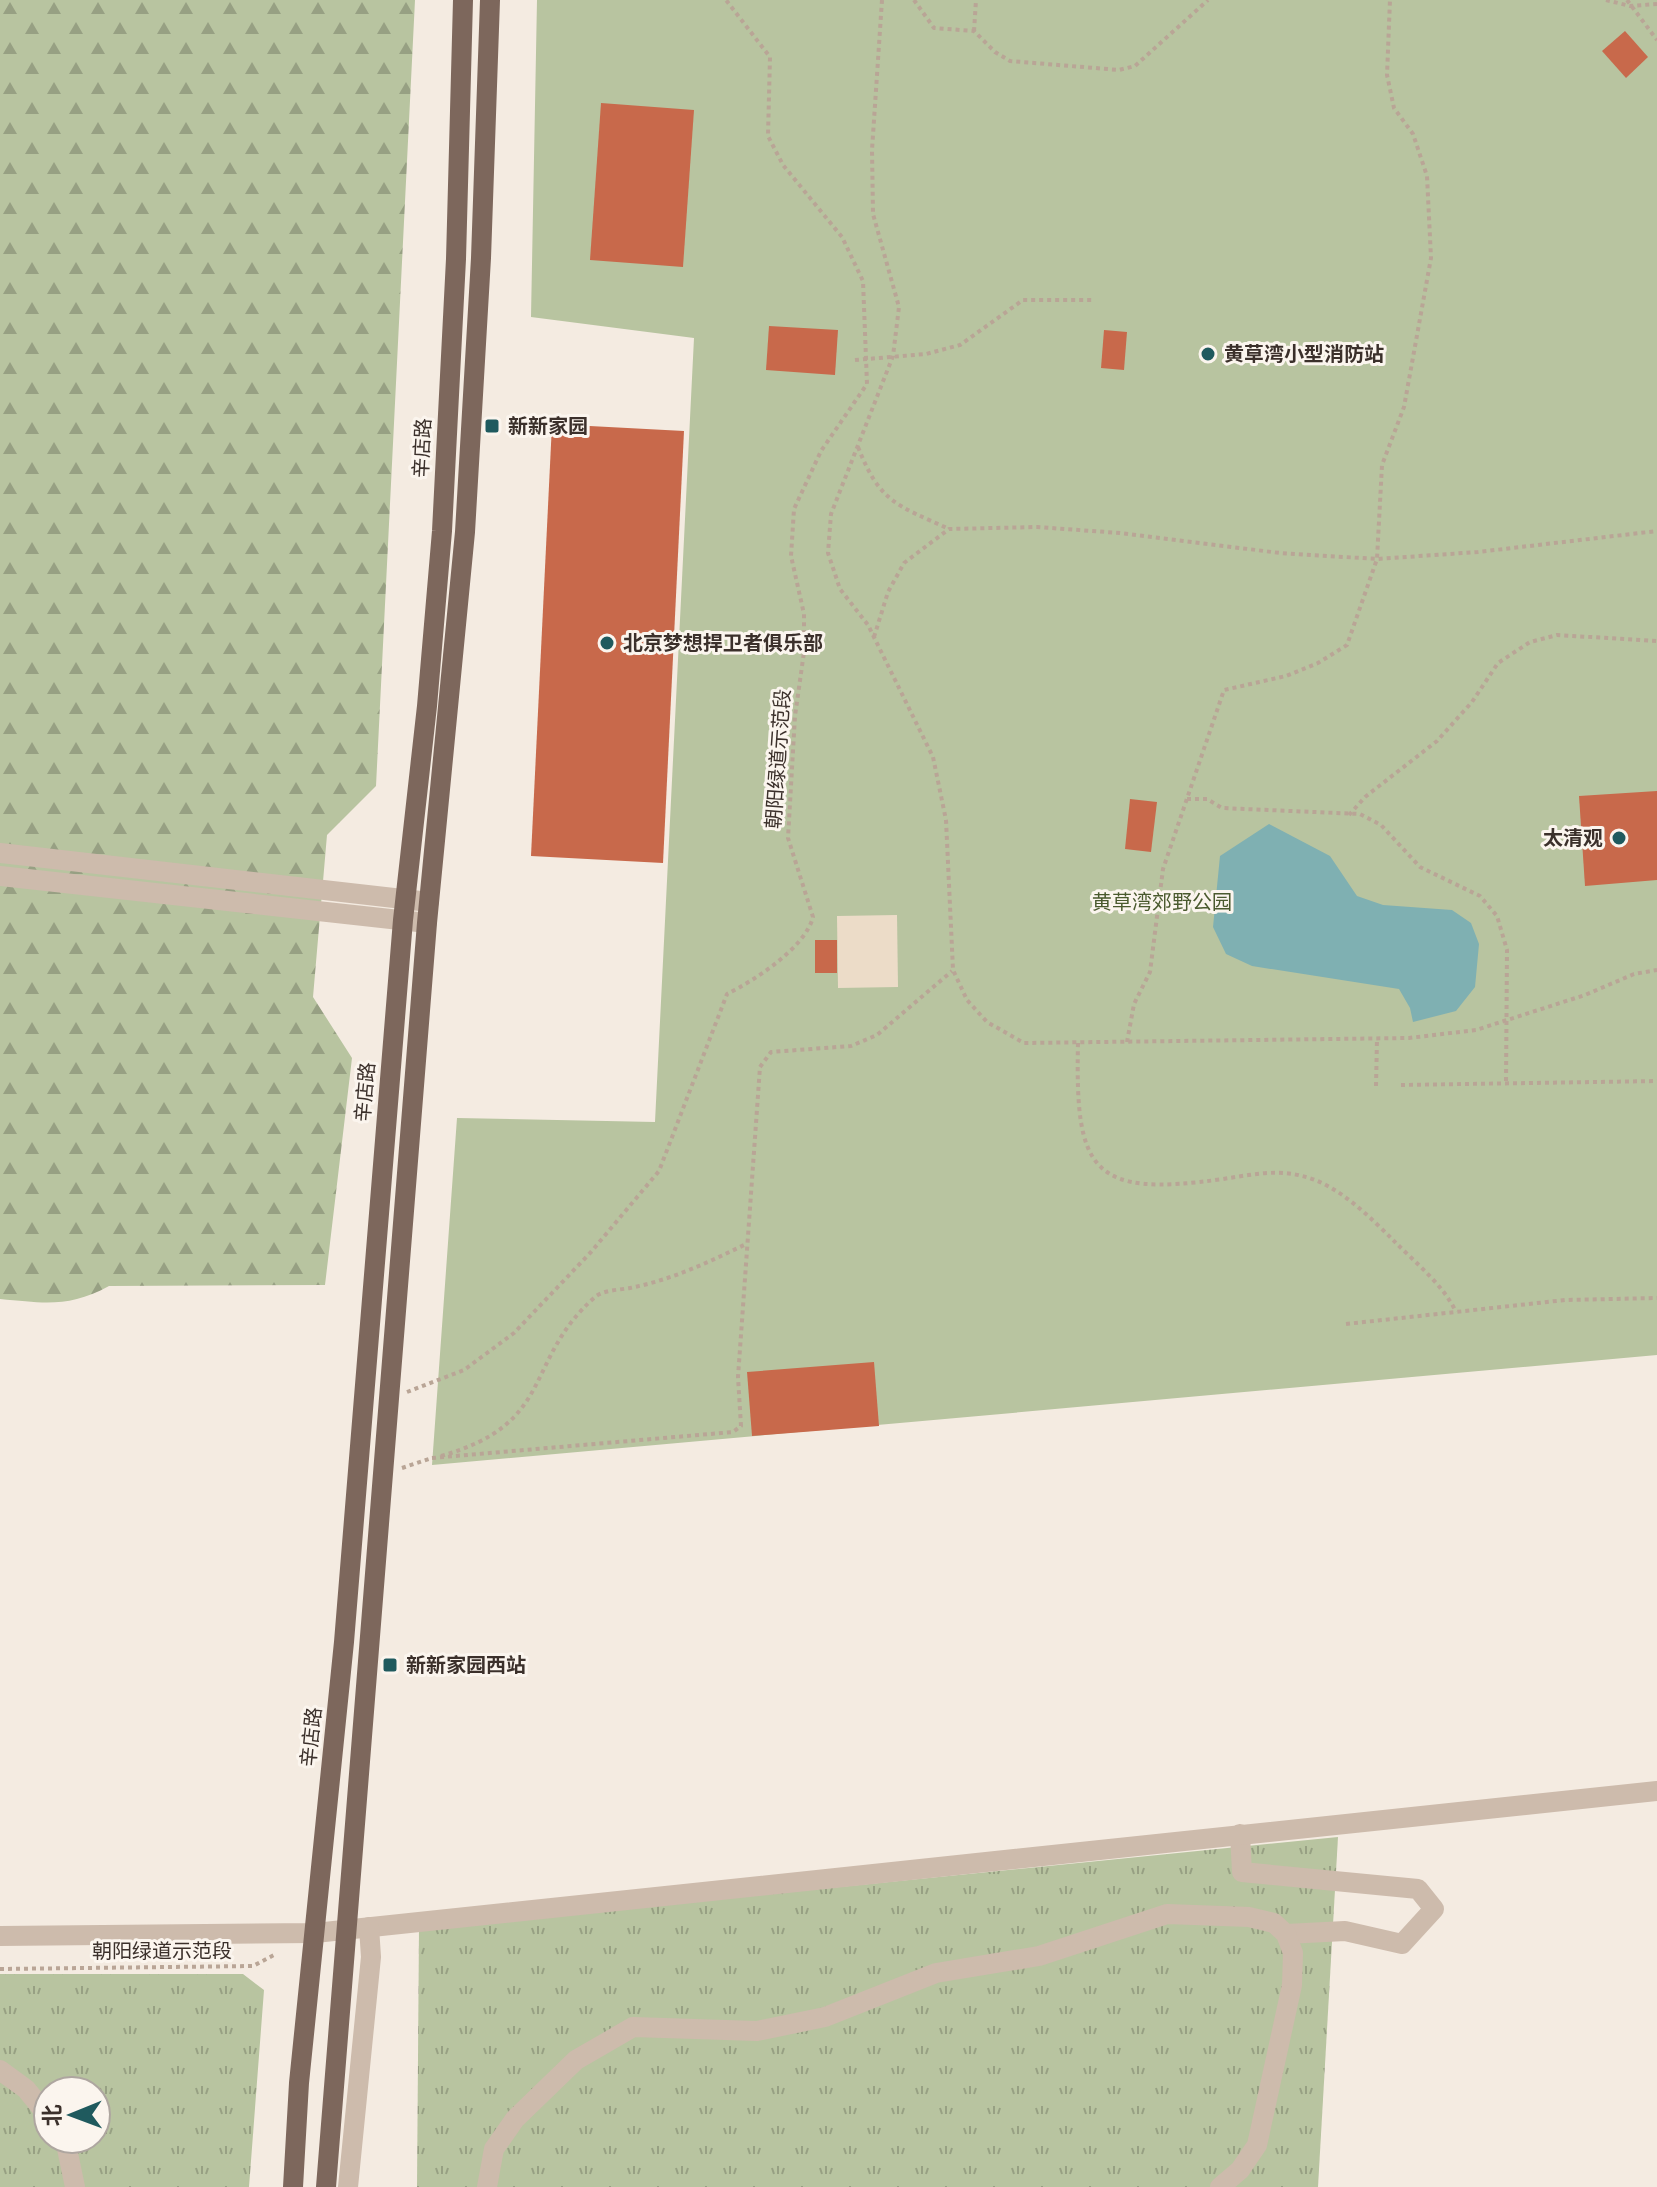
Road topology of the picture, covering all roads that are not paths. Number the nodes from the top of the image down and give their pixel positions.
1 (463, 0) edge
2 (490, 0) edge
3 (0, 853) edge
4 (0, 876) edge
5 (406, 899) junction
6 (429, 902) junction
7 (403, 920) junction
8 (427, 923) junction
9 (1657, 1791) edge
10 (1240, 1834) junction
11 (369, 1927) junction
12 (346, 1929) junction
13 (315, 1933) junction
14 (1286, 1934) junction
15 (0, 1936) edge
16 (0, 2070) edge
17 (32, 2096) edge
18 (68, 2155) edge
19 (75, 2187) edge
20 (293, 2187) edge
21 (326, 2187) edge
22 (348, 2187) edge
23 (487, 2187) edge
24 (1220, 2187) edge

1 - 5 main road, 辛店路
2 - 6 main road
3 - 5 street
4 - 7 street
5 - 6 street
5 - 7 main road, 辛店路
6 - 8 main road
7 - 8 street
7 - 13 main road, 辛店路
8 - 12 main road
9 - 10 street
10 - 11 street
10 - 14 street
11 - 12 street
11 - 22 street
12 - 13 street
12 - 21 main road
13 - 15 street
13 - 20 main road, 辛店路
14 - 23 street
14 - 24 street
16 - 17 street
18 - 19 street

